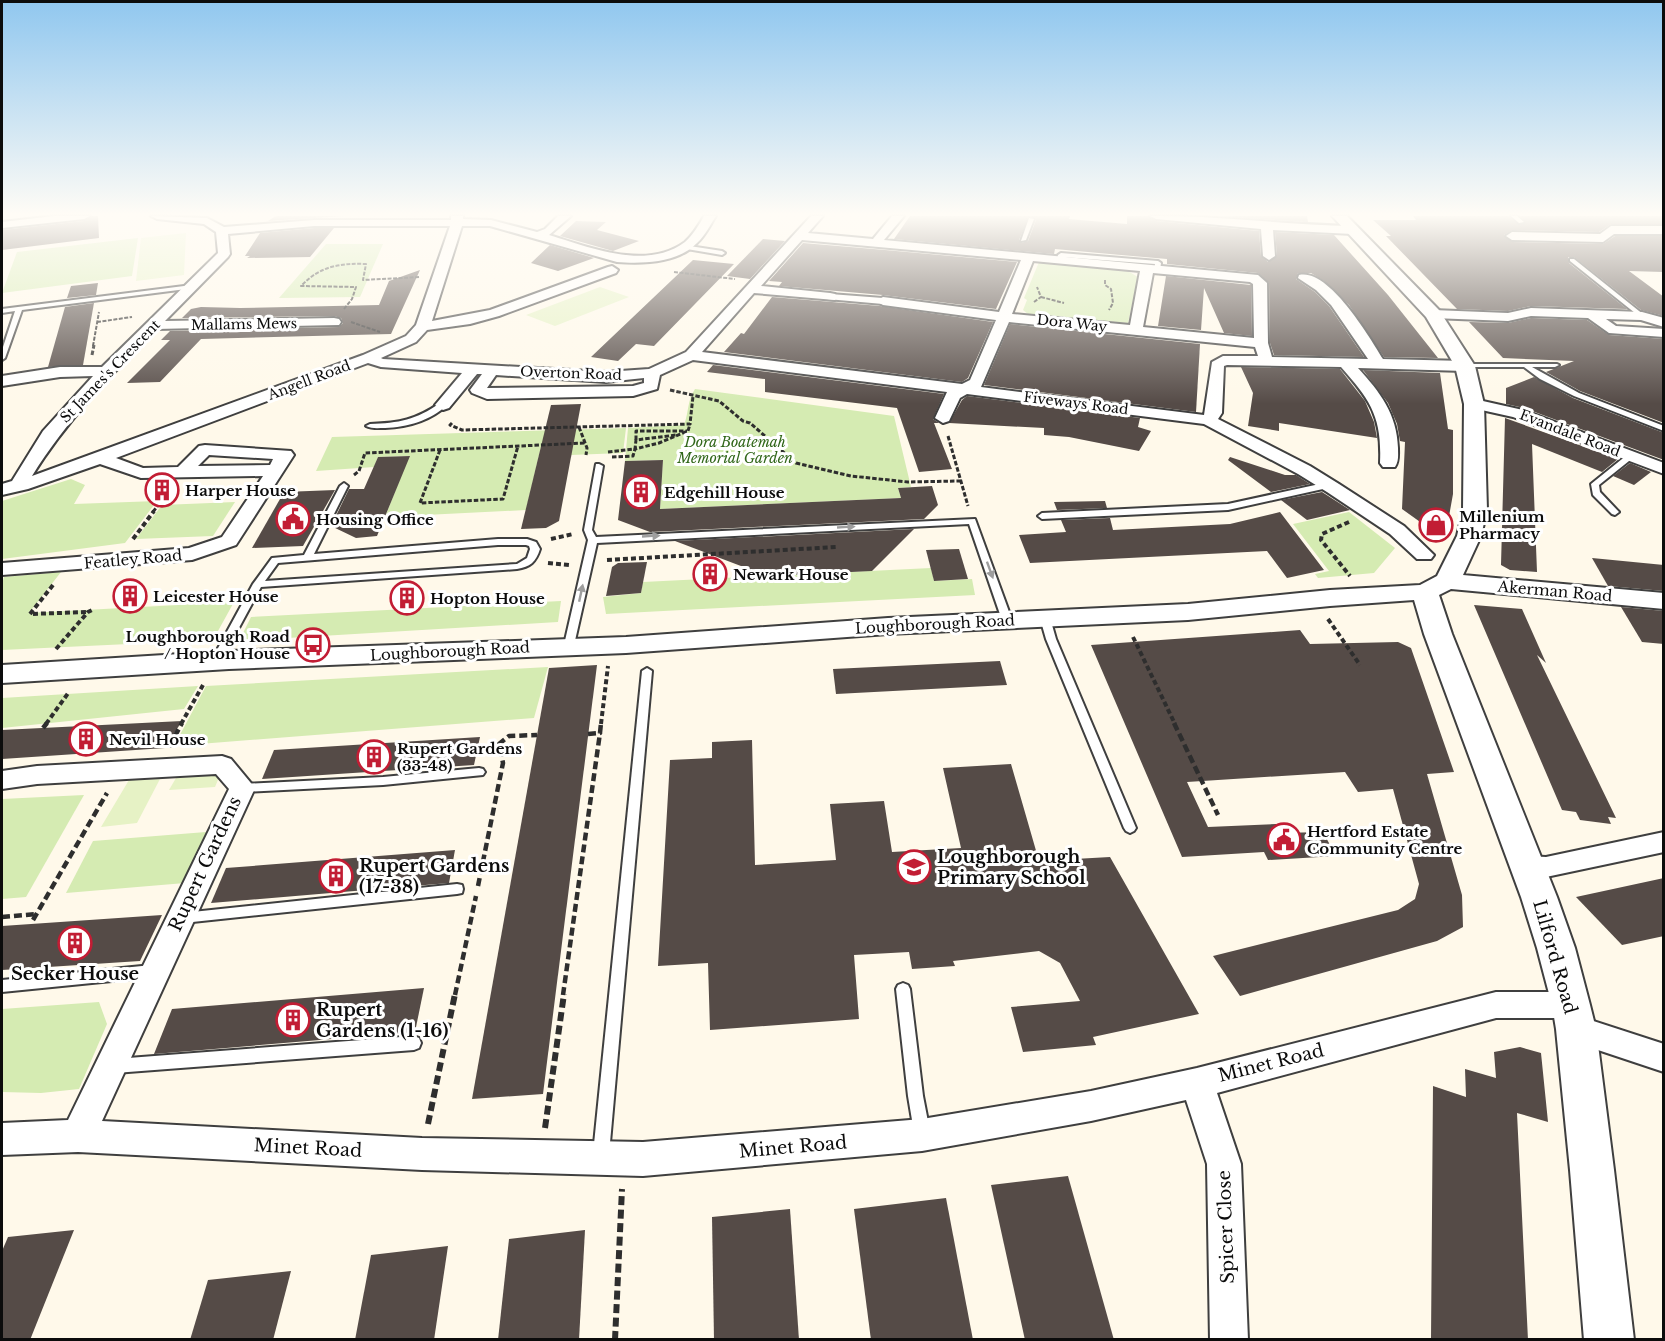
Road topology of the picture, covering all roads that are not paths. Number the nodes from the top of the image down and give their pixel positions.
1 (201, 279) edge
2 (437, 279) edge
3 (588, 279) edge
4 (762, 279) edge
5 (1015, 279) edge
6 (1149, 279) edge
7 (1254, 279) edge
8 (1305, 279) edge
9 (1399, 279) edge
10 (1595, 279) edge
11 (756, 285) junction
12 (192, 288) junction
13 (830, 297) joint
14 (883, 301) joint
15 (19, 309) junction
16 (2, 311) edge
17 (1007, 313) junction
18 (1433, 314) junction
19 (1592, 314) junction
20 (1642, 316) junction
21 (334, 322) road end
22 (1664, 323) edge
23 (154, 325) junction
24 (1136, 329) junction
25 (418, 332) junction
26 (1664, 333) edge
27 (1262, 343) junction
28 (690, 355) junction
29 (2, 358) edge
30 (368, 358) junction
31 (1266, 360) junction
32 (1345, 363) junction
33 (1378, 363) junction
34 (1555, 365) dead end
35 (1465, 366) junction
36 (1527, 367) junction
37 (473, 369) junction
38 (492, 370) junction
39 (106, 371) junction
40 (652, 380) junction
41 (2, 381) edge
42 (964, 389) junction
43 (1474, 404) junction
44 (443, 405) joint
45 (943, 418) road end
46 (1208, 420) junction
47 (370, 426) dead end
48 (1664, 429) edge
49 (1630, 457) junction
50 (100, 458) junction
51 (599, 462) road end
52 (1389, 463) dead end
53 (1664, 469) edge
54 (22, 485) junction
55 (1329, 485) junction
56 (344, 486) road end
57 (2, 490) edge
58 (1615, 512) dead end
59 (1042, 516) dead end
60 (591, 535) junction
61 (1424, 555) dead end
62 (308, 557) junction
63 (2, 569) edge
64 (258, 584) junction
65 (1436, 586) junction
66 (1664, 601) edge
67 (1045, 618) junction
68 (1007, 620) junction
69 (569, 645) junction
70 (211, 671) junction
71 (647, 671) dead end
72 (2, 674) edge
73 (479, 772) dead end
74 (2, 780) edge
75 (242, 788) junction
76 (1130, 828) dead end
77 (1664, 842) edge
78 (1526, 866) junction
79 (457, 889) dead end
80 (179, 919) junction
81 (155, 970) junction
82 (2, 986) edge
83 (903, 988) dead end
84 (1573, 1017) junction
85 (414, 1043) dead end
86 (1664, 1058) edge
87 (111, 1066) junction
88 (1197, 1083) junction
89 (922, 1135) junction
90 (78, 1136) junction
91 (2, 1139) edge
92 (612, 1158) junction
93 (1229, 1340) edge
94 (1609, 1340) edge

1 - 12 street, St James's Crescent
2 - 25 street
3 - 25 street, Angell Road
4 - 11 street, Overton Road
5 - 17 street
6 - 24 street
7 - 27 street
8 - 33 street
9 - 18 street
10 - 20 lane
11 - 13 street
11 - 28 street, Overton Road
12 - 15 lane
12 - 23 street, St James's Crescent
13 - 14 street
14 - 17 street, Dora Way
15 - 16 lane
15 - 29 lane
17 - 24 street, Dora Way
17 - 42 street
18 - 19 street
18 - 35 street
19 - 20 street
19 - 26 street
20 - 22 street
21 - 23 street, Mallams Mews
23 - 39 street, St James's Crescent
24 - 27 street, Dora Way
25 - 30 street, Angell Road
27 - 31 street
28 - 40 street, Overton Road
28 - 42 street, Fiveways Road
30 - 37 street, Overton Road
30 - 50 street, Angell Road
31 - 32 street
31 - 46 street
32 - 33 street
32 - 52 street
33 - 35 street
34 - 36 lane
35 - 36 lane
35 - 43 street
36 - 48 lane
37 - 38 street, Overton Road
37 - 44 street
38 - 40 street, Overton Road
38 - 40 street
39 - 41 street
39 - 54 street, St James's Crescent
42 - 45 street
42 - 46 street, Fiveways Road
43 - 49 street, Evandale Road
43 - 65 street
44 - 47 lane
46 - 55 street, Fiveways Road
49 - 53 street, Evandale Road
49 - 58 lane
50 - 54 street, Angell Road
50 - 63 street, Featley Road
51 - 60 lane
54 - 57 street, Angell Road
55 - 59 lane
55 - 61 street, Fiveways Road
56 - 62 lane
60 -> 68 lane
69 -> 60 lane
62 - 64 lane
62 - 64 lane
64 - 70 lane
65 - 66 street, Akerman Road
65 - 67 street, Loughborough Road
65 - 78 street, Lilford Road
67 - 68 street, Loughborough Road
67 - 76 lane
68 - 69 street, Loughborough Road
69 - 70 street, Loughborough Road
70 - 72 street, Loughborough Road
71 - 92 lane
73 - 75 lane
74 - 75 street, Rupert Gardens
75 - 80 street, Rupert Gardens
77 - 78 street
78 - 84 street, Lilford Road
79 - 80 lane
80 - 81 street, Rupert Gardens
81 - 82 lane
81 - 87 street, Rupert Gardens
83 - 89 lane
84 - 86 street, Minet Road
84 - 88 street, Minet Road
84 - 94 street, Lilford Road
85 - 87 lane
87 - 90 street, Rupert Gardens
88 - 89 street, Minet Road
88 - 93 street, Spicer Close
89 - 92 street, Minet Road
90 - 91 street, Minet Road
90 - 92 street, Minet Road

